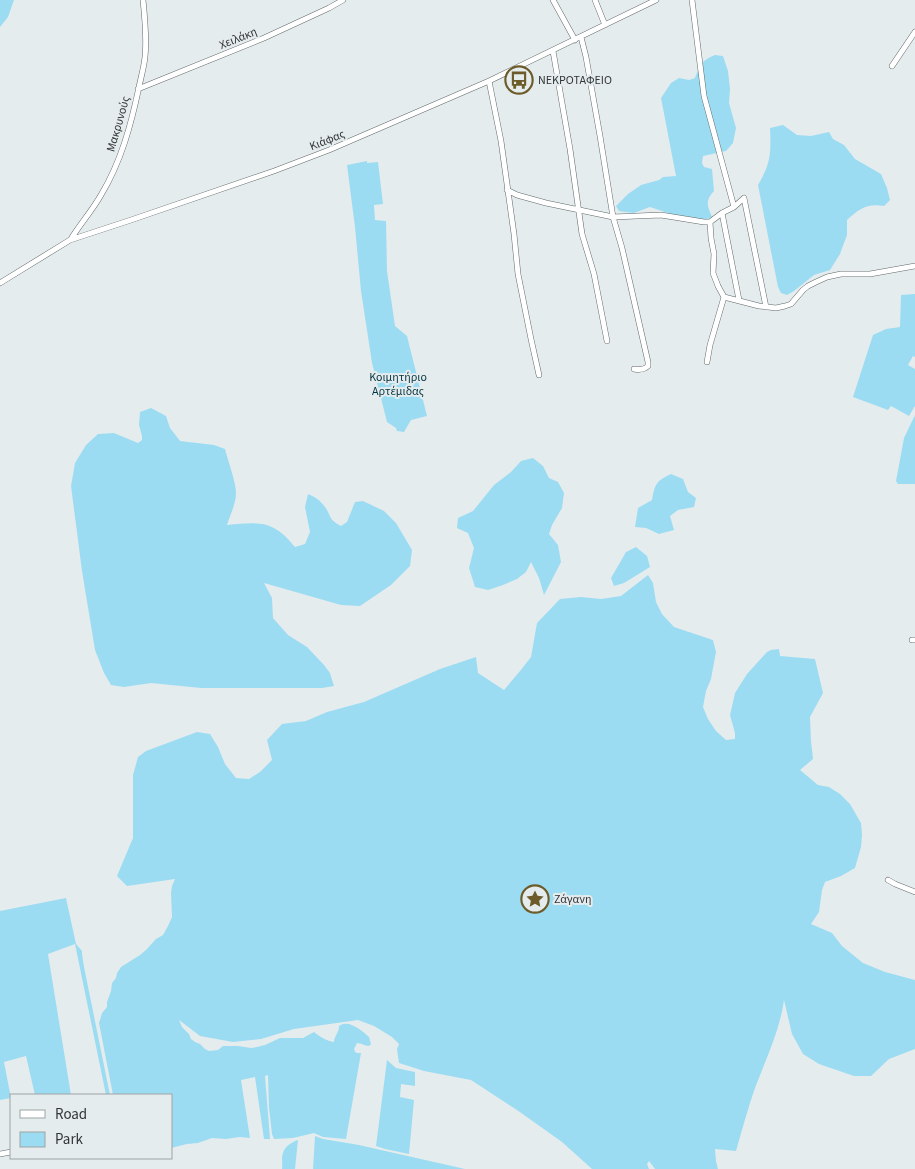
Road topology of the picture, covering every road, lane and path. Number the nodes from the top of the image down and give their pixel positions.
1 (142, 0) edge
2 (343, 0) edge
3 (553, 0) edge
4 (595, 0) edge
5 (656, 0) edge
6 (692, 0) edge
7 (605, 25) junction
8 (915, 32) edge
9 (581, 37) junction
10 (575, 40) junction
11 (552, 51) junction
12 (892, 66) dead end
13 (489, 81) junction
14 (138, 89) junction
15 (507, 190) junction
16 (734, 207) junction
17 (578, 211) junction
18 (722, 213) junction
19 (613, 217) junction
20 (710, 222) junction
21 (70, 240) junction
22 (915, 266) edge
23 (0, 283) edge
24 (724, 297) junction
25 (739, 300) junction
26 (766, 307) junction
27 (607, 341) dead end
28 (707, 362) dead end
29 (634, 369) dead end
30 (539, 375) dead end
31 (888, 880) dead end
32 (915, 892) edge

1 - 14 street, Μακρυνούς
2 - 14 street, Χειλάκη
3 - 10 street
4 - 7 street
5 - 7 street, Κιάφας
6 - 16 street
7 - 9 street, Κιάφας
8 - 12 street
9 - 10 street, Κιάφας
9 - 19 street
10 - 11 street, Κιάφας
11 - 13 street, Κιάφας
11 - 17 street
13 - 15 street
13 - 21 street, Κιάφας
14 - 21 street, Μακρυνούς
15 - 17 street
15 - 30 street
16 - 18 street
16 - 26 street
17 - 19 street
17 - 27 street
18 - 20 street
18 - 25 street
19 - 20 street
19 - 29 street
20 - 24 street
21 - 23 street, Κιάφας
22 - 26 street
24 - 25 street
24 - 28 street
25 - 26 street
31 - 32 street

